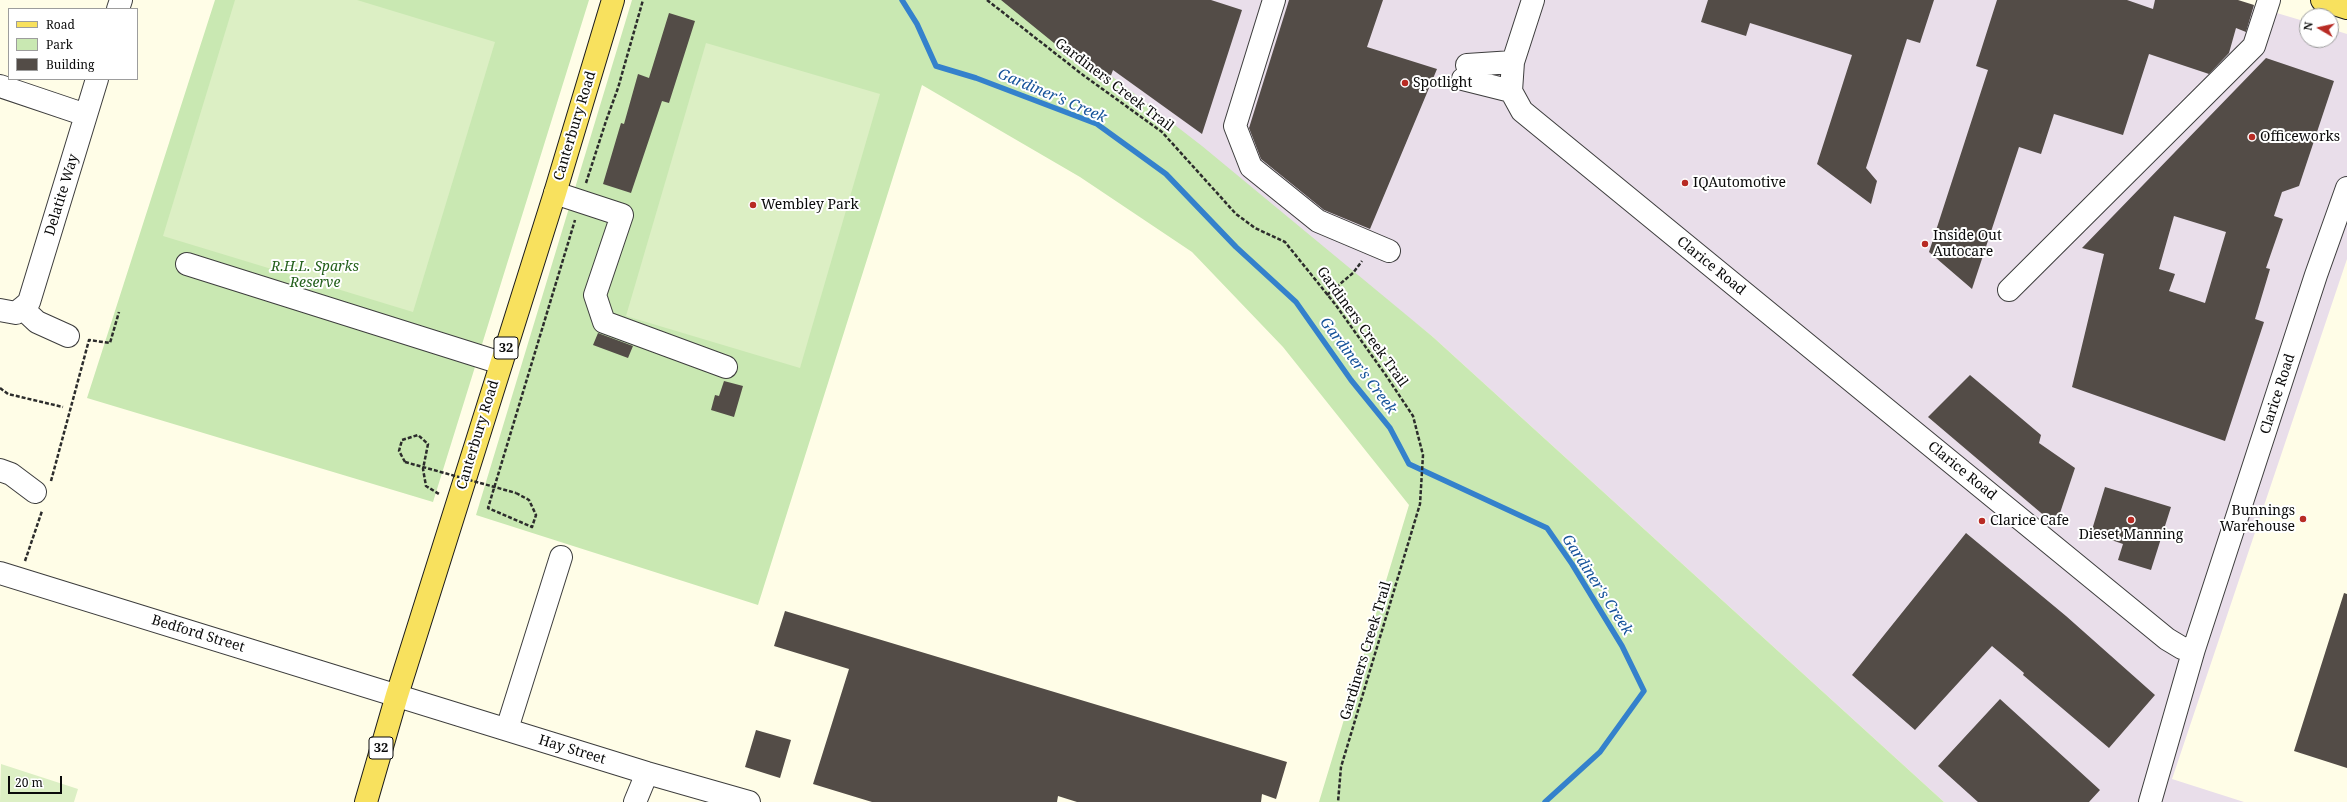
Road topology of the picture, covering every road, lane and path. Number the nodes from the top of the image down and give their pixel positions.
1 (613, 0) edge
2 (643, 0) edge
3 (987, 0) edge
4 (1274, 0) edge
5 (1533, 0) edge
6 (2269, 0) edge
7 (2322, 0) edge
8 (2347, 8) edge
9 (1513, 62) junction
10 (97, 80) edge
11 (0, 86) edge
12 (1511, 91) junction
13 (86, 115) junction
14 (2347, 188) edge
15 (555, 192) junction
16 (580, 202) junction
17 (1389, 251) dead end
18 (187, 264) dead end
19 (1360, 264) dead end
20 (2008, 290) dead end
21 (1327, 295) junction
22 (22, 308) junction
23 (0, 310) edge
24 (119, 312) dead end
25 (68, 336) dead end
26 (501, 363) junction
27 (726, 367) dead end
28 (0, 388) edge
29 (64, 407) dead end
30 (0, 470) edge
31 (42, 495) junction
32 (456, 504) junction
33 (561, 557) dead end
34 (10, 576) edge
35 (2194, 649) junction
36 (396, 695) junction
37 (507, 729) junction
38 (647, 773) junction
39 (366, 802) edge
40 (635, 802) edge
41 (749, 802) edge
42 (1338, 802) edge
43 (2150, 802) edge

1 - 15 main road, Canterbury Road / 32
2 - 16 path
3 - 21 path, Gardiners Creek Trail
4 - 17 street
5 - 9 street
6 - 20 street
7 - 8 main road
9 - 12 street
9 - 12 street
10 - 13 street, Delatite Way
11 - 13 street
12 - 35 street, Clarice Road
13 - 22 street, Delatite Way
14 - 35 street, Clarice Road
15 - 16 street
15 - 26 main road, Canterbury Road / 32
16 - 27 street
16 - 32 path, bridge
18 - 26 street
19 - 21 path
21 - 42 path, Gardiners Creek Trail
22 - 23 street
22 - 25 street
24 - 31 path
26 - 32 main road, Canterbury Road / 32
28 - 29 path
30 - 31 street
31 - 34 path
32 - 36 main road, Canterbury Road / 32
33 - 37 street
34 - 36 street, Bedford Street
35 - 43 street
36 - 37 street, Hay Street
36 - 39 main road, Canterbury Road / 32
37 - 38 street, Hay Street
38 - 40 street
38 - 41 street, Hay Street

